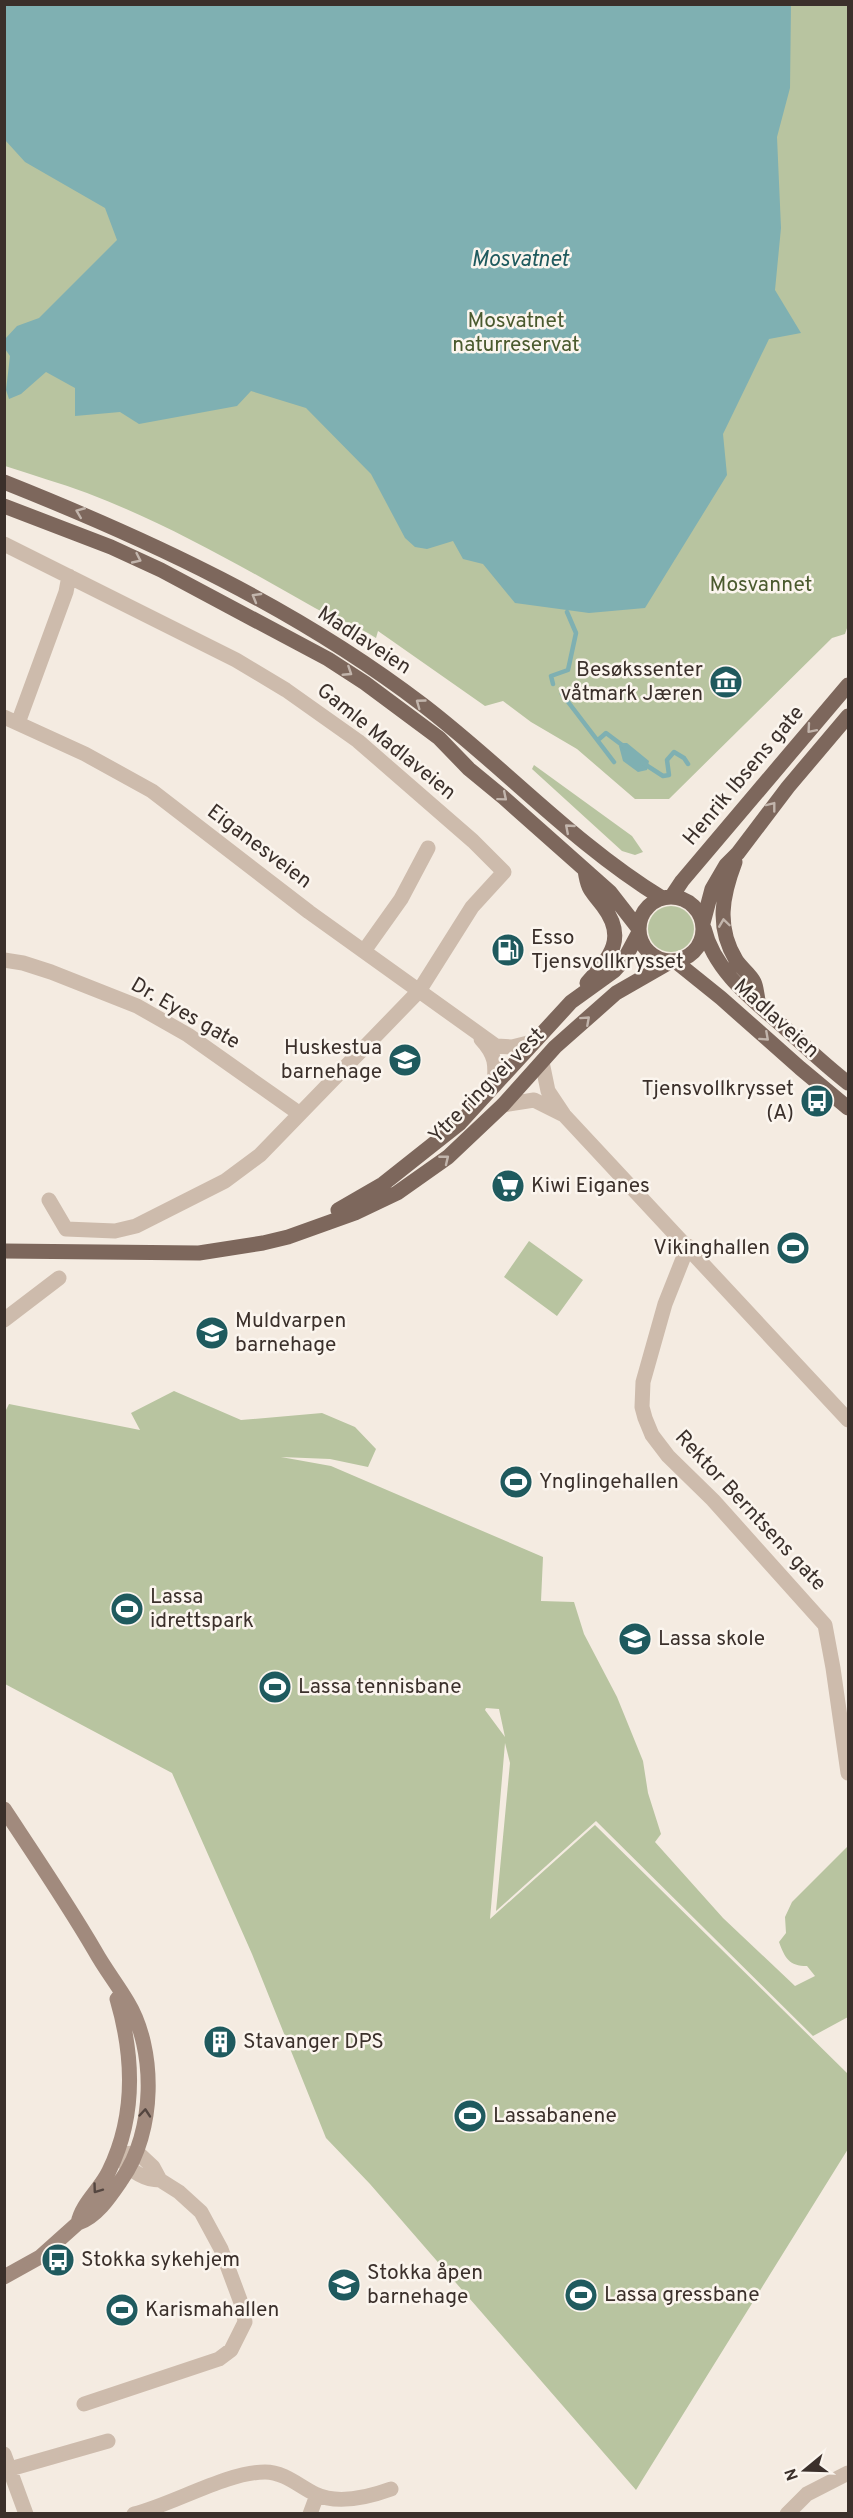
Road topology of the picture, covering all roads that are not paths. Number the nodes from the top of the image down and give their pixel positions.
1 (4, 482) edge
2 (4, 506) edge
3 (4, 544) edge
4 (69, 576) junction
5 (849, 685) edge
6 (849, 716) edge
7 (9, 720) edge
8 (428, 848) dead end
9 (738, 853) junction
10 (585, 870) junction
11 (667, 897) junction
12 (703, 925) junction
13 (639, 930) junction
14 (364, 951) junction
15 (4, 960) edge
16 (673, 962) junction
17 (418, 992) junction
18 (571, 1002) junction
19 (759, 1005) junction
20 (475, 1033) junction
21 (532, 1042) junction
22 (542, 1062) junction
23 (849, 1083) edge
24 (494, 1086) junction
25 (503, 1105) junction
26 (849, 1108) edge
27 (300, 1114) junction
28 (564, 1115) junction
29 (49, 1200) dead end
30 (4, 1242) edge
31 (687, 1246) junction
32 (4, 1251) edge
33 (59, 1278) dead end
34 (4, 1320) edge
35 (849, 1420) edge
36 (849, 1773) edge
37 (4, 1809) edge
38 (112, 1982) junction
39 (138, 2153) junction
40 (117, 2154) junction
41 (130, 2169) junction
42 (160, 2180) junction
43 (78, 2223) junction
44 (4, 2277) edge
45 (84, 2404) dead end
46 (108, 2441) dead end
47 (7, 2462) edge
48 (849, 2473) edge
49 (391, 2489) dead end
50 (317, 2495) junction
51 (158, 2511) edge
52 (26, 2514) edge
53 (134, 2514) edge
54 (310, 2514) edge
55 (787, 2514) edge

11 -> 1 main road, Madlaveien
2 -> 10 main road, Madlaveien
3 - 4 street, Gamle Madlaveien
4 - 7 street
4 - 17 street, Gamle Madlaveien
5 -> 11 main road, Henrik Ibsens gate
9 -> 6 main road, Henrik Ibsens gate
7 - 14 street, Eiganesveien
8 - 14 street
9 - 12 main road, Henrik Ibsens gate
19 -> 9 main road
10 - 13 main road, Madlaveien
10 - 18 main road
11 - 12 main road
11 - 13 main road
12 - 16 main road
12 - 19 main road, Madlaveien
13 - 16 main road
13 - 18 main road, Ytre ringvei vest
14 - 17 street, Eiganesveien
15 - 27 street, Dr. Eyes gate
22 -> 16 main road, Ytre ringvei vest
16 -> 26 main road, Madlaveien
17 - 20 street, Eiganesveien
17 - 27 street
18 - 21 main road, Ytre ringvei vest
19 - 23 main road, Madlaveien
20 - 21 street, Eiganesveien
20 - 24 street, Eiganesveien
21 - 24 main road, Ytre ringvei vest
22 - 25 main road, Ytre ringvei vest
22 - 28 street
24 - 30 main road, Ytre ringvei vest
25 - 28 street
32 -> 25 main road, Ytre ringvei vest
27 - 29 street
28 - 31 street
31 - 35 street
31 - 36 street, Rektor Berntsens gate
33 - 34 street
37 - 38 main road
39 -> 38 main road
38 - 40 main road
39 - 40 street
39 - 41 main road
39 - 42 street
40 - 41 street
40 -> 43 main road
41 - 42 street
41 - 43 main road
42 - 45 street
43 - 44 main road
46 - 47 street
47 - 52 street
48 - 55 street
49 - 50 street
50 - 51 street
50 - 54 street
51 - 53 street

